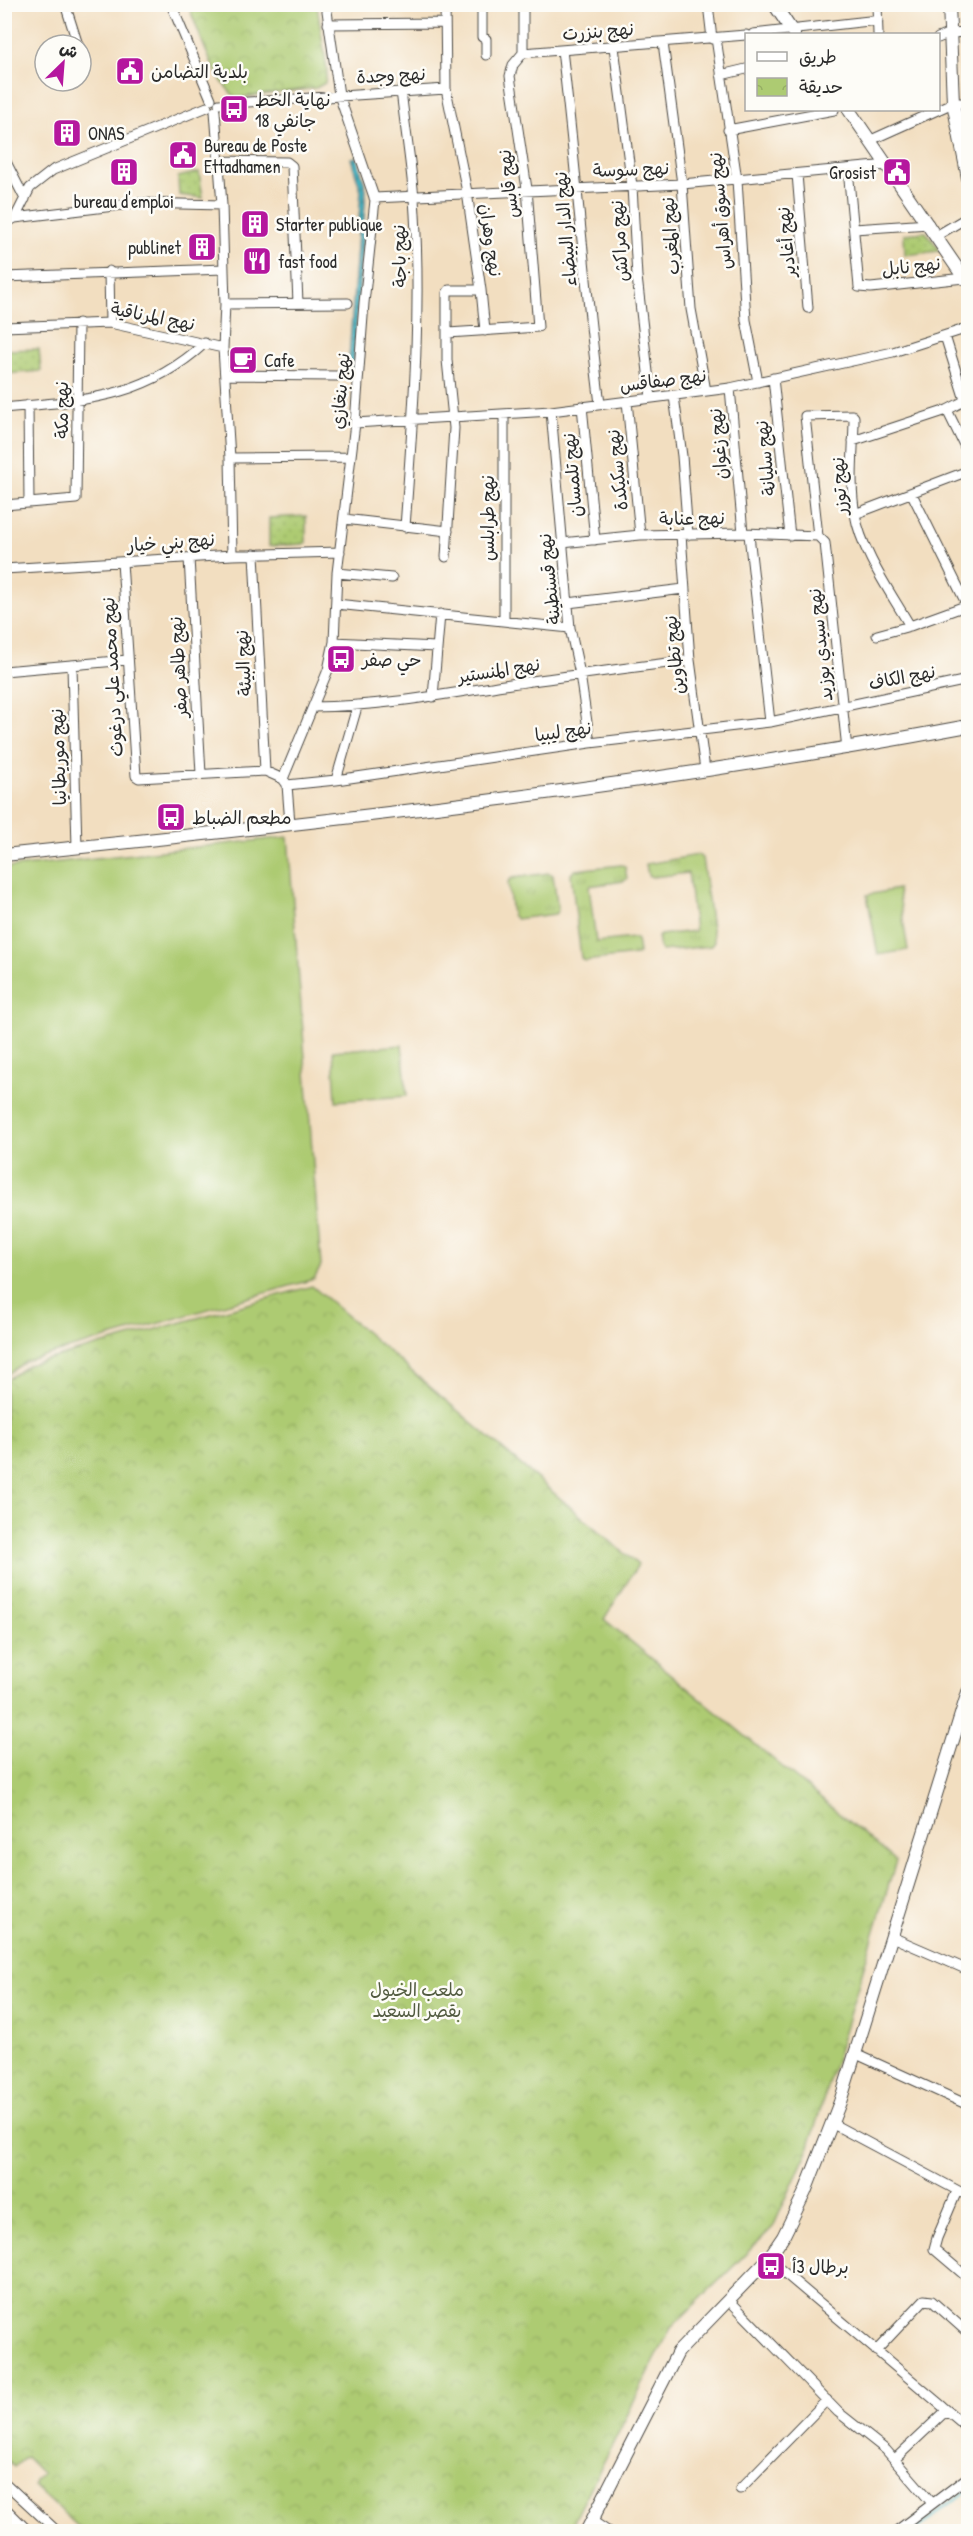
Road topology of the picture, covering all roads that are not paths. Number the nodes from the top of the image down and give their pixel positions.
1 (65, 4) edge
2 (171, 4) edge
3 (326, 4) edge
4 (445, 4) edge
5 (482, 4) edge
6 (523, 4) edge
7 (708, 4) edge
8 (774, 4) edge
9 (877, 4) edge
10 (949, 4) edge
11 (878, 20) junction
12 (445, 22) junction
13 (328, 24) junction
14 (969, 32) edge
15 (74, 33) edge
16 (793, 33) edge
17 (878, 33) edge
18 (745, 35) edge
19 (944, 36) edge
20 (714, 38) junction
21 (663, 43) junction
22 (614, 47) junction
23 (562, 50) junction
24 (523, 53) junction
25 (486, 55) dead end
26 (745, 69) edge
27 (721, 75) junction
28 (446, 89) junction
29 (401, 90) junction
30 (339, 95) junction
31 (953, 103) junction
32 (969, 103) edge
33 (213, 105) junction
34 (940, 109) edge
35 (829, 111) edge
36 (852, 111) edge
37 (935, 111) edge
38 (4, 114) edge
39 (4, 120) edge
40 (728, 130) junction
41 (871, 140) junction
42 (4, 158) edge
43 (219, 161) junction
44 (888, 165) junction
45 (848, 169) junction
46 (797, 174) junction
47 (969, 178) edge
48 (737, 180) junction
49 (682, 184) junction
50 (632, 186) junction
51 (578, 187) junction
52 (526, 189) junction
53 (467, 192) junction
54 (413, 196) junction
55 (25, 198) junction
56 (374, 198) junction
57 (222, 205) junction
58 (969, 217) edge
59 (15, 218) junction
60 (4, 224) edge
61 (929, 224) junction
62 (855, 229) junction
63 (936, 236) junction
64 (225, 269) junction
65 (109, 272) junction
66 (4, 277) edge
67 (966, 277) edge
68 (481, 290) junction
69 (298, 303) junction
70 (348, 303) dead end
71 (225, 304) junction
72 (808, 308) dead end
73 (78, 323) junction
74 (110, 323) junction
75 (4, 327) edge
76 (969, 328) edge
77 (485, 331) junction
78 (448, 333) junction
79 (945, 336) junction
80 (205, 343) junction
81 (223, 348) junction
82 (225, 375) junction
83 (337, 375) dead end
84 (773, 378) junction
85 (758, 382) junction
86 (730, 388) junction
87 (706, 391) junction
88 (674, 396) junction
89 (651, 398) junction
90 (967, 400) edge
91 (78, 401) junction
92 (627, 401) junction
93 (600, 404) junction
94 (28, 405) junction
95 (582, 406) junction
96 (4, 408) edge
97 (947, 410) junction
98 (551, 411) junction
99 (504, 415) junction
100 (806, 416) joint
101 (451, 419) junction
102 (413, 421) junction
103 (355, 423) junction
104 (853, 441) junction
105 (969, 453) edge
106 (350, 457) junction
107 (230, 458) junction
108 (969, 471) edge
109 (912, 494) junction
110 (29, 503) junction
111 (4, 505) edge
112 (855, 514) junction
113 (344, 519) junction
114 (405, 527) junction
115 (448, 531) junction
116 (746, 534) junction
117 (640, 535) junction
118 (684, 535) junction
119 (790, 536) junction
120 (820, 537) junction
121 (595, 540) junction
122 (562, 543) junction
123 (340, 552) junction
124 (254, 554) junction
125 (232, 555) junction
126 (446, 557) dead end
127 (189, 558) junction
128 (122, 562) junction
129 (4, 569) edge
130 (338, 573) junction
131 (392, 578) dead end
132 (684, 589) junction
133 (568, 603) junction
134 (336, 604) junction
135 (968, 605) edge
136 (440, 614) junction
137 (504, 621) junction
138 (910, 626) junction
139 (570, 628) junction
140 (877, 635) dead end
141 (334, 642) junction
142 (436, 647) junction
143 (128, 660) junction
144 (690, 660) junction
145 (72, 666) junction
146 (4, 671) edge
147 (580, 674) junction
148 (969, 680) edge
149 (433, 697) junction
150 (843, 706) junction
151 (312, 707) junction
152 (357, 707) junction
153 (770, 722) junction
154 (969, 726) edge
155 (699, 730) junction
156 (590, 743) junction
157 (847, 749) junction
158 (705, 770) junction
159 (265, 771) junction
160 (201, 774) junction
161 (336, 780) junction
162 (285, 782) junction
163 (290, 824) junction
164 (77, 847) junction
165 (4, 855) edge
166 (969, 1692) edge
167 (892, 1937) junction
168 (969, 1970) edge
169 (854, 2053) junction
170 (969, 2105) edge
171 (832, 2124) junction
172 (957, 2191) junction
173 (969, 2196) edge
174 (768, 2259) junction
175 (969, 2278) edge
176 (729, 2300) junction
177 (969, 2333) edge
178 (876, 2351) junction
179 (827, 2400) junction
180 (947, 2410) junction
181 (969, 2428) edge
182 (895, 2459) junction
183 (969, 2477) edge
184 (4, 2482) edge
185 (740, 2489) dead end
186 (932, 2503) junction
187 (4, 2511) edge
188 (589, 2526) edge
189 (25, 2532) edge
190 (58, 2532) edge
191 (609, 2532) edge
192 (895, 2532) edge

1 - 15 street
2 - 33 street
3 - 13 street, نهج بنغازي
4 - 12 street, نهج وهران
5 - 25 street
6 - 24 street, نهج قابس
7 - 20 street, نهج سوق أهراس
8 - 16 street
9 - 11 street
10 - 19 street
11 - 16 street
11 - 17 street
12 - 13 street
12 - 28 street, نهج وهران
13 - 30 street, نهج بنغازي
14 - 19 street
18 - 20 street, نهج بنزرت
19 - 31 street
20 - 21 street, نهج بنزرت
20 - 27 street, نهج سوق أهراس
21 - 22 street, نهج بنزرت
21 - 49 street, نهج المغرب
22 - 23 street, نهج بنزرت
22 - 50 street, نهج مراكش
23 - 24 street, نهج بنزرت
23 - 51 street, نهج الدار البيضاء
24 - 52 street, نهج قابس
26 - 27 street
27 - 40 street, نهج سوق أهراس
28 - 29 street, نهج وجدة
28 - 53 street, نهج وهران
29 - 30 street, نهج وجدة
29 - 54 street, نهج باجة
30 - 33 street, نهج وجدة
30 - 56 street, نهج بنغازي
31 - 32 street
31 - 34 street
31 - 47 street
33 - 43 street
33 - 55 street, نهج وجدة
35 - 40 street
36 - 41 street
37 - 41 street
38 - 39 street
40 - 48 street, نهج سوق أهراس
41 - 44 street
42 - 55 street
43 - 57 street
43 - 69 street
44 - 45 street, نهج سوسة
44 - 61 street
45 - 46 street, نهج سوسة
45 - 62 street
46 - 48 street, نهج سوسة
46 - 72 street, نهج أغادير
48 - 49 street, نهج سوسة
48 - 85 street, نهج سوق أهراس
49 - 50 street, نهج سوسة
49 - 87 street, نهج المغرب
50 - 51 street, نهج سوسة
50 - 89 street, نهج مراكش
51 - 52 street, نهج سوسة
51 - 93 street, نهج الدار البيضاء
52 - 53 street, نهج سوسة
52 - 77 street, نهج قابس
53 - 54 street, نهج سوسة
53 - 68 street, نهج وهران
54 - 56 street, نهج سوسة
54 - 102 street, نهج باجة
55 - 59 street, نهج وجدة
56 - 103 street, نهج بنغازي
57 - 59 street
57 - 64 street
58 - 63 street
59 - 60 street
61 - 62 street
61 - 63 street
62 - 67 street, نهج نابل
63 - 67 street
64 - 65 street
64 - 71 street
65 - 66 street
65 - 74 street
68 - 77 street
68 - 78 street, نهج وهران
69 - 70 street
69 - 71 street
71 - 81 street
73 - 74 street, نهج المرناقية
73 - 75 street, نهج المرناقية
73 - 91 street, نهج مكة
74 - 80 street, نهج المرناقية
76 - 79 street, نهج صفاقس
77 - 78 street
78 - 101 street, نهج وهران
79 - 84 street, نهج صفاقس
79 - 90 street
80 - 81 street, نهج المرناقية
80 - 91 street
81 - 82 street
82 - 83 street
82 - 107 street
84 - 85 street, نهج صفاقس
84 - 119 street, نهج سليانة
85 - 86 street, نهج صفاقس
86 - 87 street, نهج صفاقس
86 - 116 street, نهج زغوان
87 - 88 street, نهج صفاقس
88 - 89 street, نهج صفاقس
88 - 118 street, نهج تطاوين
89 - 92 street, نهج صفاقس
90 - 97 street
91 - 94 street
91 - 110 street, نهج مكة
92 - 93 street, نهج صفاقس
92 - 117 street, نهج سكيكدة
93 - 95 street, نهج صفاقس
94 - 96 street
94 - 110 street
95 - 98 street, نهج صفاقس
95 - 121 street, نهج تلمسان
97 - 104 street
97 - 105 street
98 - 99 street, نهج صفاقس
98 - 122 street, نهج قسنطينة
99 - 101 street, نهج صفاقس
99 - 137 street, نهج طرابلس
100 - 104 street, نهج توزر
100 - 120 street, نهج سيدي بوزيد
101 - 102 street, نهج صفاقس
101 - 115 street, نهج وهران
102 - 103 street, نهج صفاقس
102 - 114 street, نهج باجة
103 - 106 street, نهج بنغازي
104 - 112 street, نهج توزر
106 - 107 street
106 - 113 street, نهج بنغازي
107 - 125 street
108 - 109 street
109 - 112 street
109 - 135 street
110 - 111 street
112 - 138 street, نهج توزر
113 - 114 street
113 - 123 street, نهج بنغازي
114 - 115 street
115 - 126 street, نهج وهران
116 - 118 street, نهج عنابة
116 - 119 street, نهج عنابة
116 - 153 street, نهج زغوان
117 - 118 street, نهج عنابة
117 - 121 street, نهج عنابة
118 - 132 street, نهج تطاوين
119 - 120 street, نهج عنابة
120 - 150 street, نهج سيدي بوزيد
121 - 122 street, نهج عنابة
122 - 133 street, نهج قسنطينة
123 - 124 street, نهج بني خيار
123 - 130 street, نهج بنغازي
124 - 125 street, نهج بني خيار
124 - 159 street, نهج البيئة
125 - 127 street, نهج بني خيار
127 - 128 street, نهج بني خيار
127 - 160 street, نهج طاهر صفر
128 - 129 street, نهج بني خيار
128 - 143 street, نهج محمد علي درغوث
130 - 131 street
130 - 134 street, نهج بنغازي
132 - 133 street
132 - 144 street, نهج تطاوين
133 - 139 street, نهج قسنطينة
134 - 136 street
134 - 141 street, نهج بنغازي
135 - 138 street
136 - 137 street
136 - 142 street
137 - 139 street
138 - 140 street
139 - 147 street, نهج قسنطينة
141 - 142 street
141 - 151 street, نهج بنغازي
142 - 149 street
143 - 145 street
143 - 160 street, نهج محمد علي درغوث
144 - 147 street, نهج المنستير
144 - 155 street, نهج تطاوين
145 - 146 street
145 - 164 street, نهج موريطانيا
147 - 149 street, نهج المنستير
147 - 156 street, نهج قسنطينة
148 - 150 street, نهج الكاف
149 - 152 street, نهج المنستير
150 - 153 street, نهج ليبيا
150 - 157 street, نهج سيدي بوزيد
151 - 152 street, نهج المنستير
151 - 162 street, نهج بنغازي
152 - 161 street
153 - 155 street, نهج ليبيا
154 - 157 street
155 - 156 street, نهج ليبيا
155 - 158 street, نهج تطاوين
156 - 161 street, نهج ليبيا
157 - 158 street
158 - 163 street
159 - 160 street, نهج محمد علي درغوث
159 - 162 street, نهج محمد علي درغوث
161 - 162 street, نهج ليبيا
162 - 163 street, نهج بنغازي
163 - 164 street
164 - 165 street
166 - 167 street
167 - 168 street
167 - 169 street
169 - 170 street
169 - 171 street
171 - 172 street
171 - 174 street
172 - 173 street
172 - 175 street
174 - 176 street
174 - 178 street
176 - 179 street
176 - 188 street
177 - 178 street
178 - 180 street
179 - 182 street
179 - 185 street
180 - 181 street
180 - 182 street
182 - 186 street
183 - 186 street
184 - 190 street
186 - 192 street
187 - 189 main road
188 - 191 street

